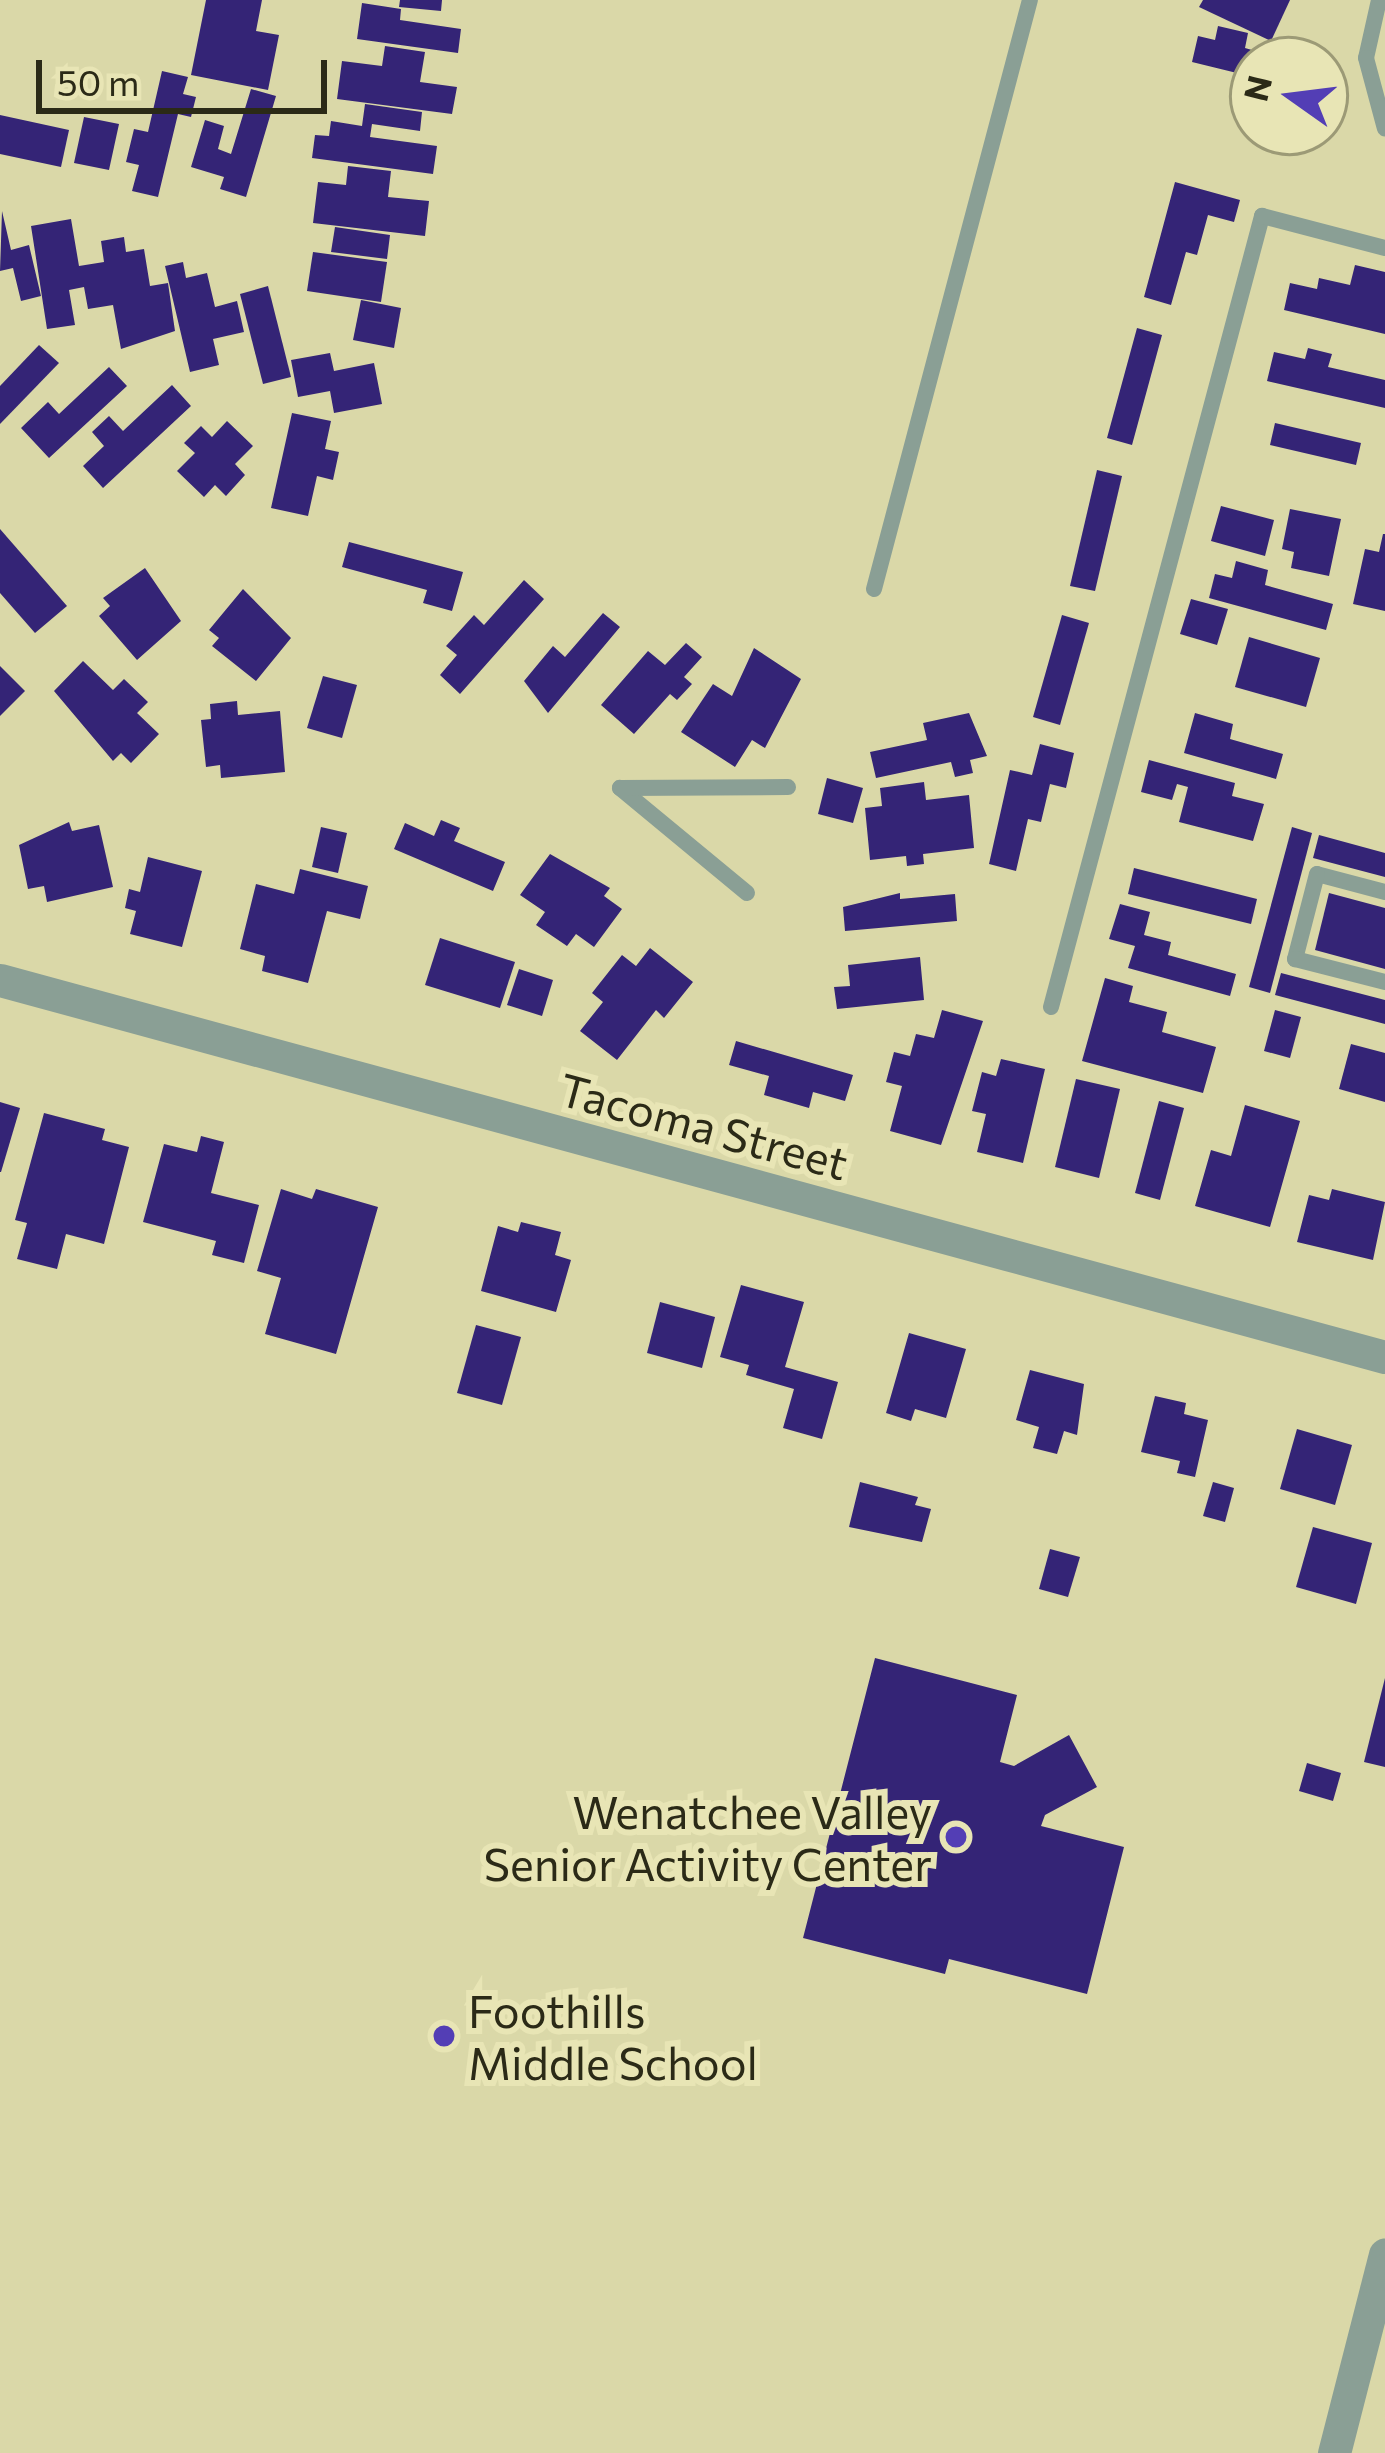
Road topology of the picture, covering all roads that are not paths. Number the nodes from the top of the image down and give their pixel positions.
1 (1030, 0) edge
2 (1379, 0) edge
3 (1385, 129) edge
4 (1385, 248) edge
5 (874, 589) dead end
6 (788, 787) dead end
7 (747, 892) dead end
8 (1385, 892) edge
9 (0, 980) edge
10 (1385, 982) edge
11 (1051, 1007) dead end
12 (1385, 1357) edge
13 (1385, 2254) edge
14 (1334, 2453) edge

1 - 5 lane
2 - 3 lane
4 - 11 lane
6 - 7 lane
8 - 10 lane
9 - 12 street, Tacoma Street
13 - 14 street

